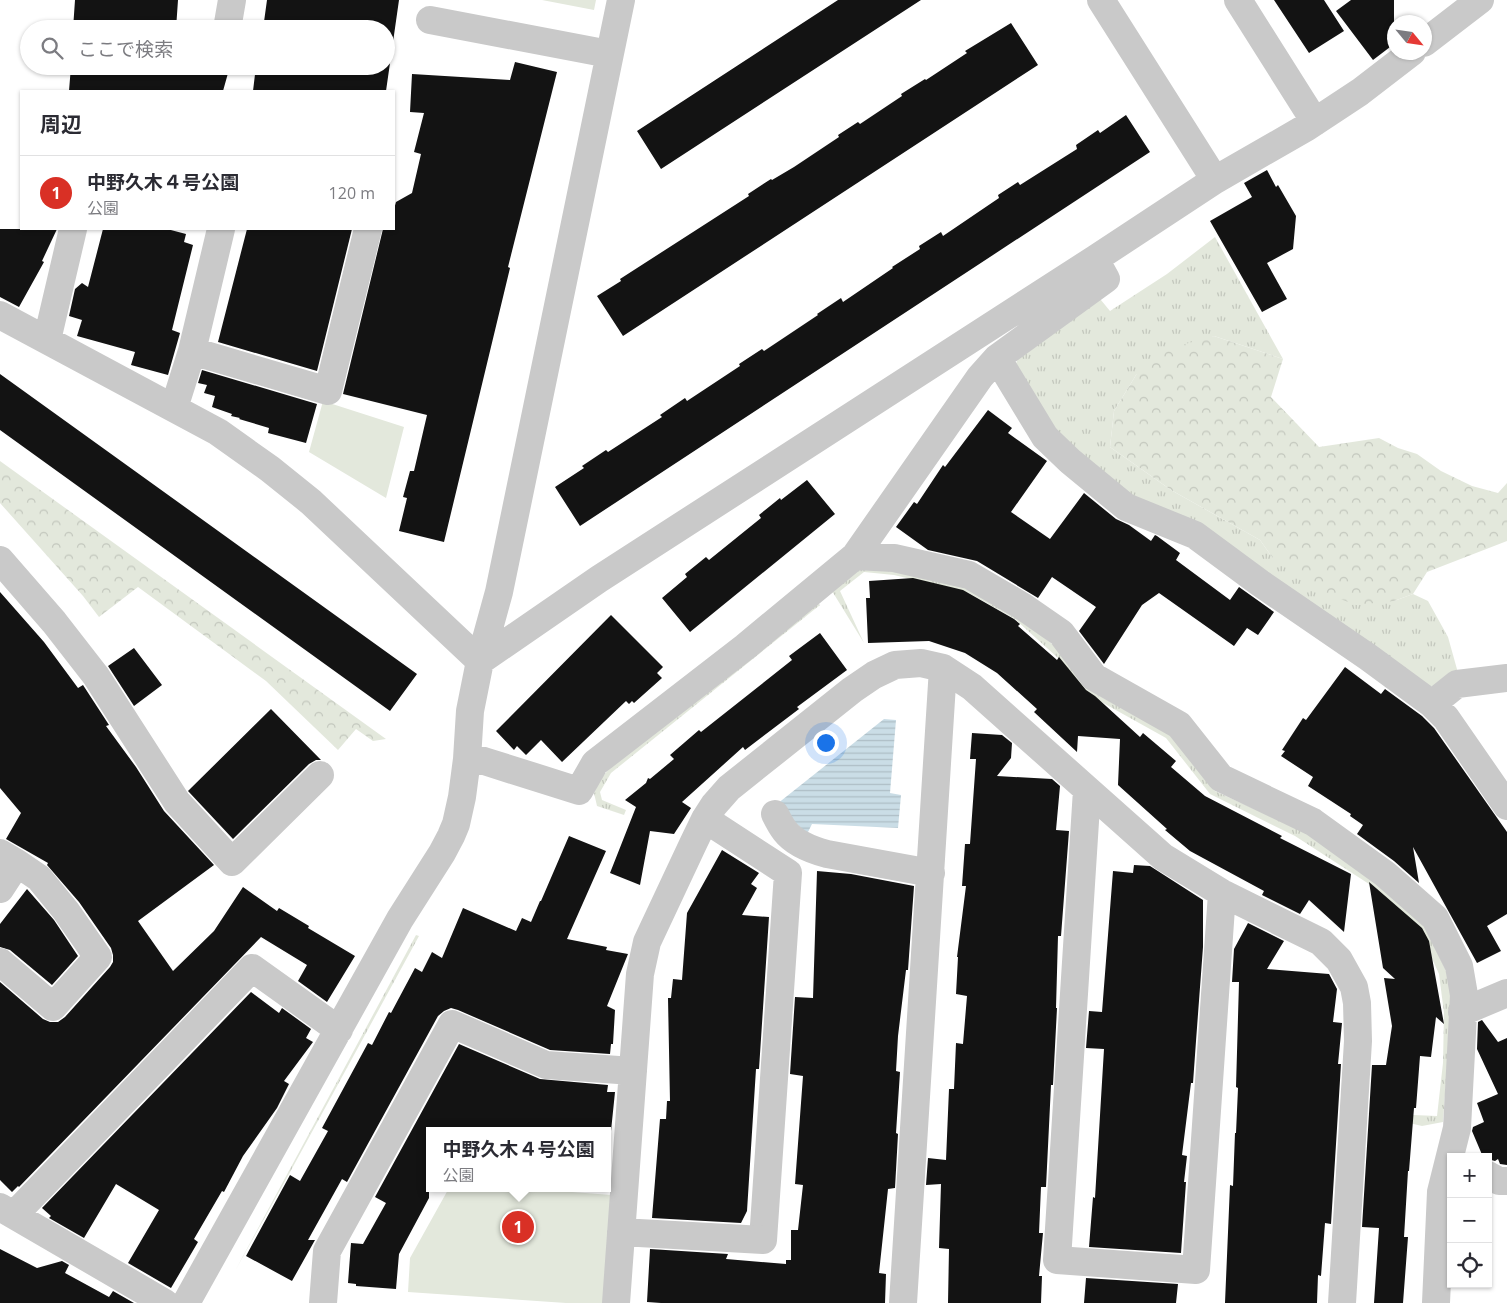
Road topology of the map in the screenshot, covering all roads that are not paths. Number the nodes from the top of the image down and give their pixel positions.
1 (232, 0) edge
2 (621, 0) edge
3 (1101, 0) edge
4 (1238, 0) edge
5 (1480, 0) edge
6 (229, 20) edge
7 (430, 20) dead end
8 (1432, 37) edge
9 (609, 54) junction
10 (1402, 60) edge
11 (1315, 122) junction
12 (1215, 180) junction
13 (72, 230) edge
14 (221, 230) edge
15 (368, 230) edge
16 (1095, 259) junction
17 (0, 315) edge
18 (47, 340) junction
19 (192, 350) junction
20 (997, 358) junction
21 (174, 408) junction
22 (855, 556) junction
23 (0, 560) edge
24 (480, 661) junction
25 (943, 668) junction
26 (1507, 678) edge
27 (1432, 704) junction
28 (467, 759) junction
29 (320, 775) dead end
30 (1087, 790) junction
31 (1507, 806) edge
32 (775, 814) dead end
33 (705, 819) junction
34 (8, 858) edge
35 (931, 873) junction
36 (0, 889) edge
37 (1222, 893) junction
38 (0, 962) edge
39 (1507, 993) edge
40 (1462, 1012) junction
41 (339, 1030) junction
42 (633, 1071) junction
43 (1451, 1153) edge
44 (1447, 1169) edge
45 (1492, 1178) edge
46 (1507, 1181) edge
47 (7, 1211) edge
48 (621, 1232) junction
49 (165, 1303) edge
50 (186, 1303) edge
51 (323, 1303) edge
52 (616, 1303) edge
53 (903, 1303) edge
54 (1342, 1303) edge
55 (1436, 1303) edge

1 - 6 street
2 - 9 street
3 - 12 street
4 - 11 street
5 - 8 street
7 - 9 street
9 - 24 street
10 - 11 street
11 - 12 street
12 - 16 street
13 - 18 street
14 - 19 street
15 - 19 street
16 - 20 street
16 - 24 street
17 - 18 street
18 - 21 street
19 - 21 street
20 - 22 street
20 - 27 street
21 - 24 street
22 - 28 street
22 - 40 street
23 - 29 street
24 - 28 street
25 - 30 street
25 - 33 street
25 - 35 street
26 - 27 street
27 - 31 street
28 - 41 street
30 - 37 street
30 - 37 street
32 - 35 street
33 - 42 street
33 - 48 street
34 - 36 street
34 - 38 street
35 - 53 street
37 - 54 street
39 - 40 street
40 - 43 street
41 - 47 street
41 - 50 street
42 - 48 street
42 - 51 street
44 - 55 street
45 - 46 street
47 - 49 street
48 - 52 street

